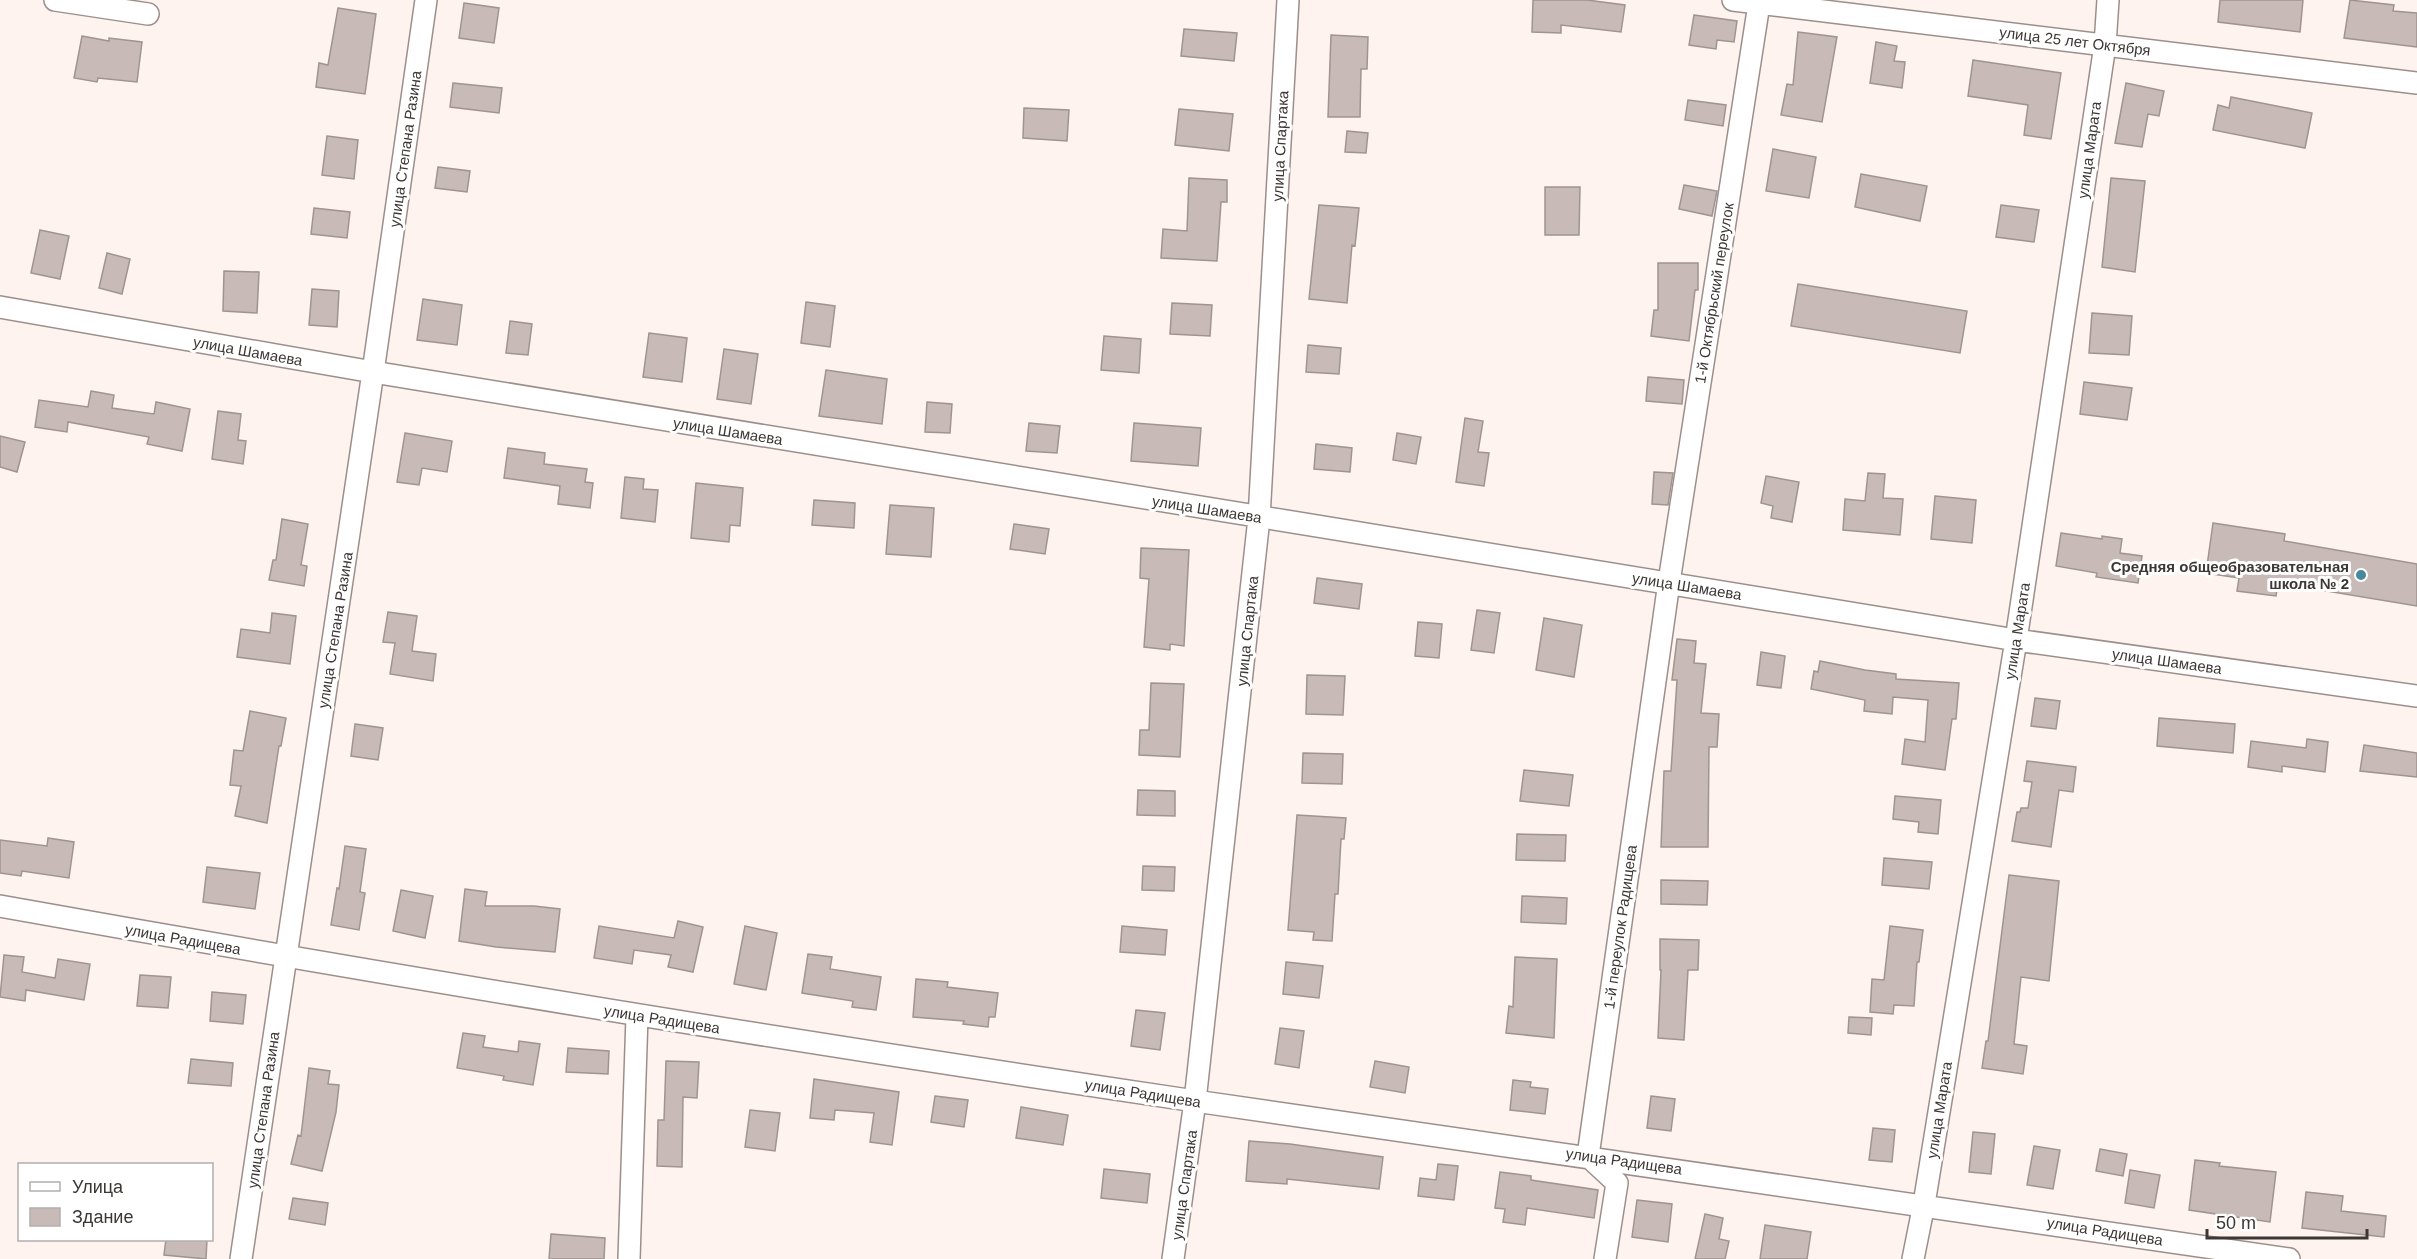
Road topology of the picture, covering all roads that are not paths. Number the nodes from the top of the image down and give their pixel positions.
1 (55, 0) edge
2 (426, 0) edge
3 (1288, 0) edge
4 (1733, 0) edge
5 (2108, 0) edge
6 (1759, 4) junction
7 (1842, 6) edge
8 (148, 14) dead end
9 (2105, 45) junction
10 (2417, 83) edge
11 (0, 307) edge
12 (373, 372) junction
13 (1259, 518) junction
14 (1669, 582) junction
15 (2016, 639) junction
16 (2417, 696) edge
17 (0, 906) edge
18 (286, 957) junction
19 (637, 1016) junction
20 (1195, 1101) junction
21 (1588, 1156) junction
22 (1924, 1204) junction
23 (241, 1259) edge
24 (629, 1259) edge
25 (1173, 1259) edge
26 (1605, 1259) edge
27 (1913, 1259) edge
28 (2289, 1259) edge

1 - 8 street
2 - 12 street, улица Степана Разина
3 - 13 street, улица Спартака
4 - 6 street, улица 25 лет Октября
5 - 9 street, улица Марата
6 - 7 street, улица 25 лет Октября
6 - 14 street, 1-й Октябрьский переулок
7 - 9 street, улица 25 лет Октября
9 - 10 street, улица 25 лет Октября
9 - 15 street, улица Марата
11 - 12 street, улица Шамаева
12 - 13 street, улица Шамаева
12 - 18 street, улица Степана Разина
13 - 14 street, улица Шамаева
13 - 20 street, улица Спартака
14 - 15 street, улица Шамаева
14 - 21 street, 1-й переулок Радищева
15 - 16 street, улица Шамаева
15 - 22 street, улица Марата
17 - 18 street, улица Радищева
18 - 19 street, улица Радищева
18 - 23 street, улица Степана Разина
19 - 20 street, улица Радищева
19 - 24 street
20 - 21 street, улица Радищева
20 - 25 street, улица Спартака
21 - 22 street, улица Радищева
21 - 26 street
22 - 27 street, улица Марата
22 - 28 street, улица Радищева

